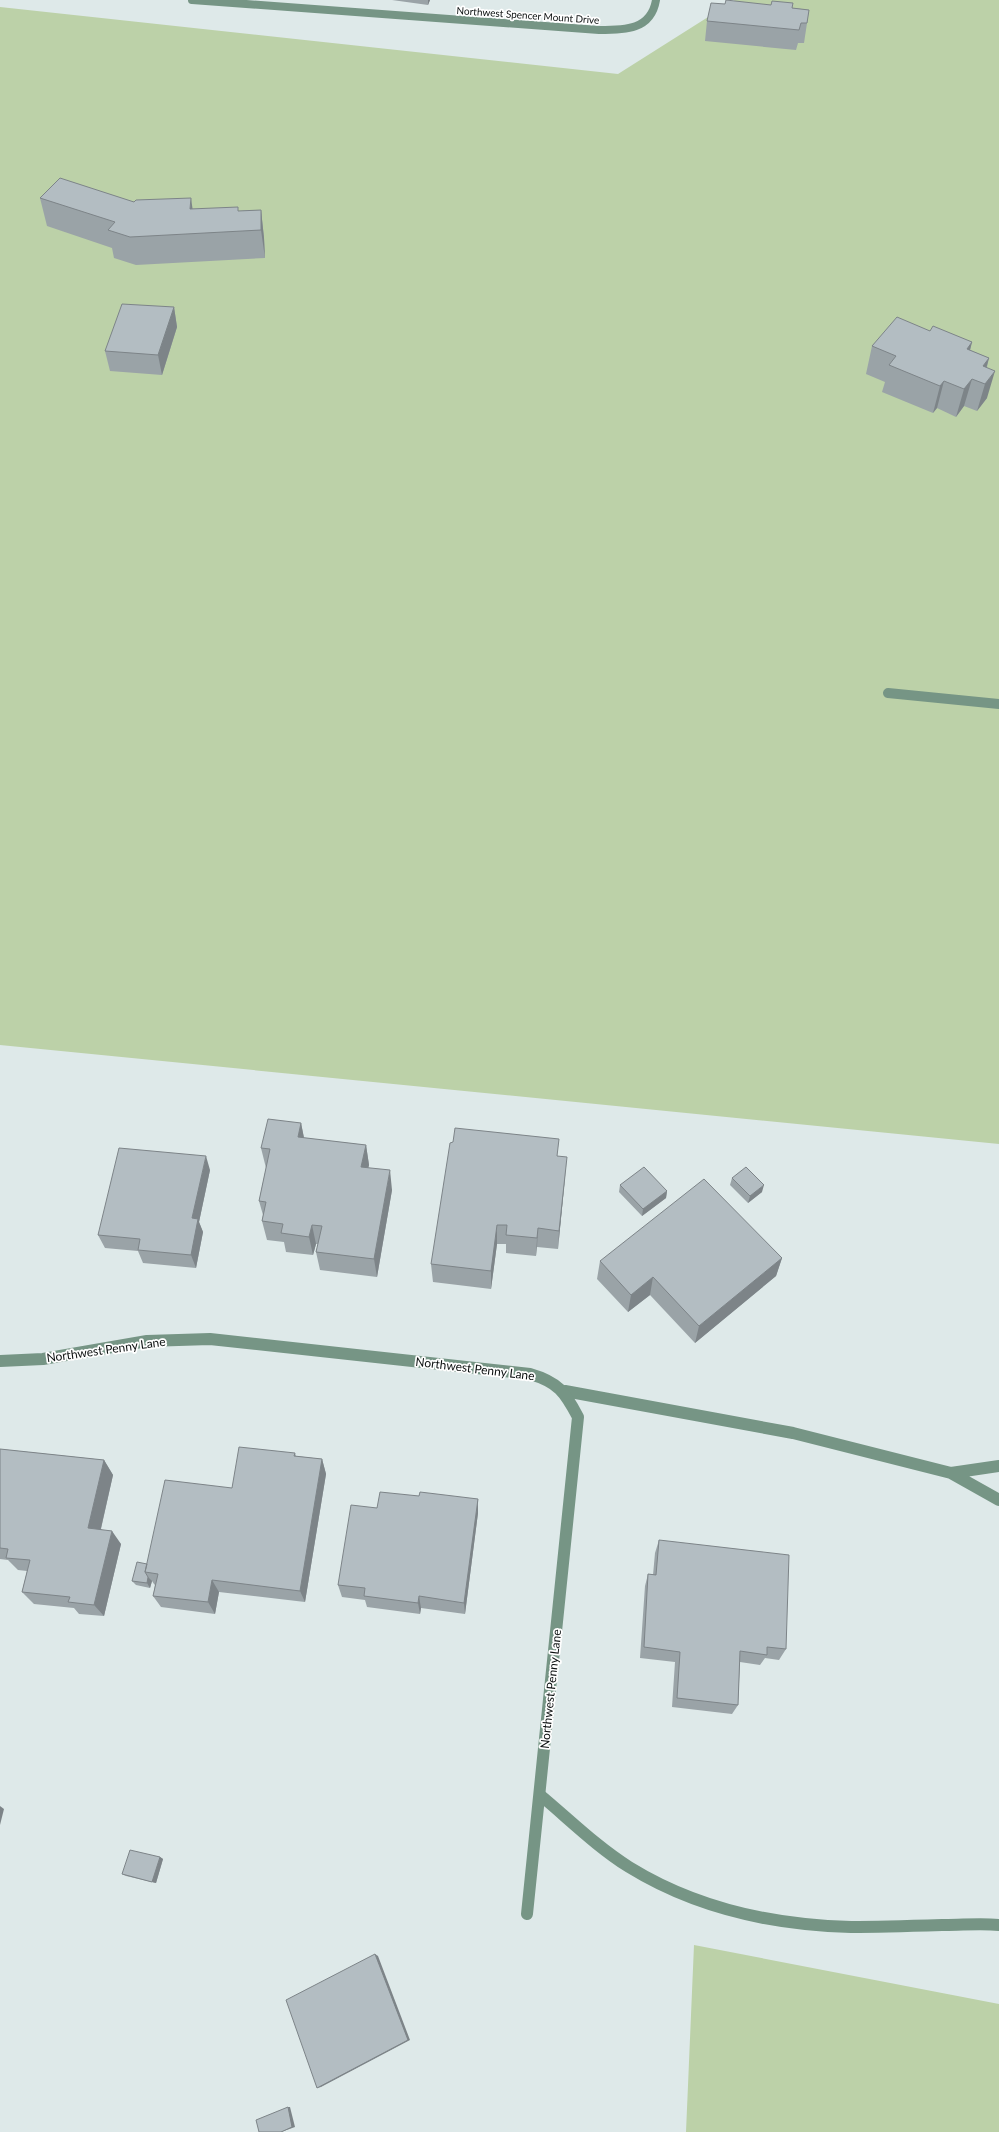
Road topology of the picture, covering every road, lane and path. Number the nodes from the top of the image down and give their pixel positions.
1 (192, 0) edge
2 (656, 0) edge
3 (888, 693) dead end
4 (999, 704) edge
5 (0, 1361) edge
6 (565, 1391) junction
7 (999, 1466) edge
8 (951, 1473) junction
9 (999, 1500) edge
10 (540, 1795) junction
11 (528, 1914) dead end
12 (999, 1925) edge

1 - 2 street, Northwest Spencer Mount Drive
3 - 4 street
5 - 6 street, Northwest Penny Lane
6 - 8 street
6 - 10 street, Northwest Penny Lane
7 - 8 street
8 - 9 street
10 - 11 street, Northwest Penny Lane
10 - 12 street

